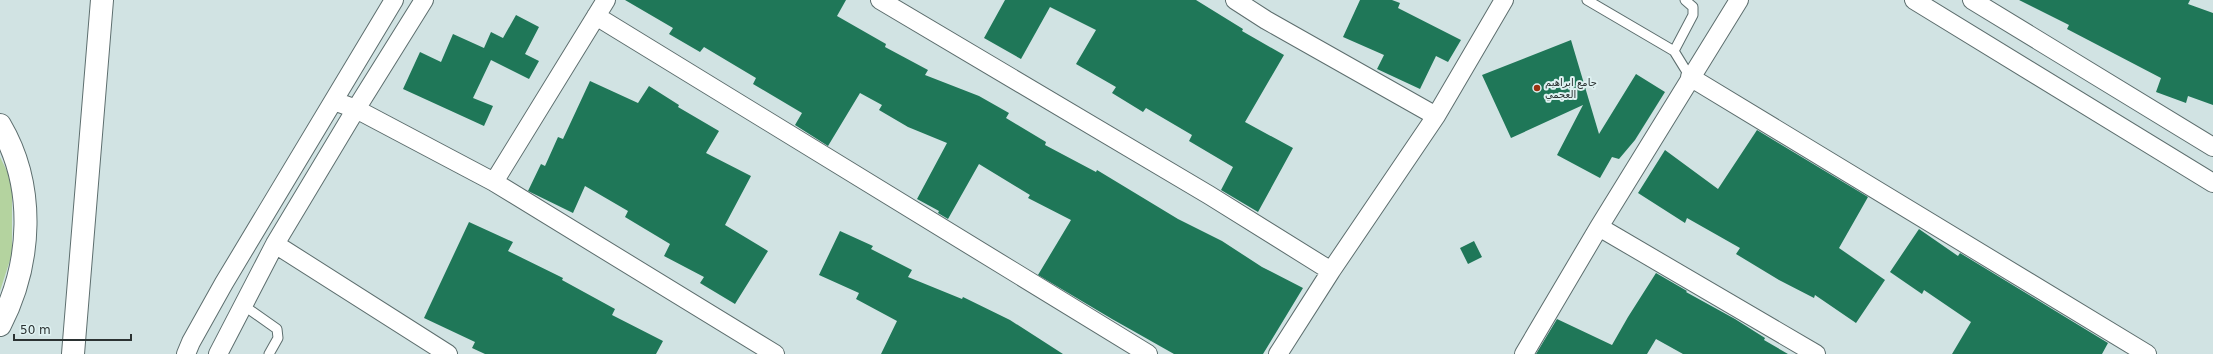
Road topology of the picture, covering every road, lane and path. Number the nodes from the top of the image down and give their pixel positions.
1 (102, 0) edge
2 (394, 0) edge
3 (424, 0) edge
4 (606, 0) edge
5 (880, 0) edge
6 (1235, 0) edge
7 (1504, 0) edge
8 (1587, 0) edge
9 (1685, 0) edge
10 (1739, 0) edge
11 (1914, 0) edge
12 (1972, 0) edge
13 (596, 16) junction
14 (1674, 51) junction
15 (1690, 77) junction
16 (334, 101) junction
17 (356, 109) junction
18 (1436, 116) junction
19 (0, 125) edge
20 (2213, 147) edge
21 (494, 182) junction
22 (2213, 183) edge
23 (1599, 227) junction
24 (275, 244) junction
25 (1331, 271) junction
26 (243, 305) junction
27 (0, 325) edge
28 (766, 352) edge
29 (73, 354) edge
30 (186, 354) edge
31 (218, 354) edge
32 (269, 354) edge
33 (448, 354) edge
34 (1148, 354) edge
35 (1278, 354) edge
36 (1524, 354) edge
37 (1816, 354) edge
38 (2147, 354) edge

1 - 29 highway
2 - 16 street
3 - 17 street
4 - 13 street
5 - 25 street
6 - 18 street
7 - 18 street
8 - 14 lane
9 - 14 lane
10 - 15 street
11 - 22 street
12 - 20 street
13 - 21 street
13 - 34 street
14 - 15 lane
15 - 23 street
15 - 38 street
16 - 17 street
16 - 30 street
17 - 21 street
17 - 24 street
18 - 25 street
19 - 27 highway
21 - 28 street
23 - 36 street
23 - 37 street
24 - 26 street
24 - 33 street
25 - 35 street
26 - 31 street
26 - 32 lane

